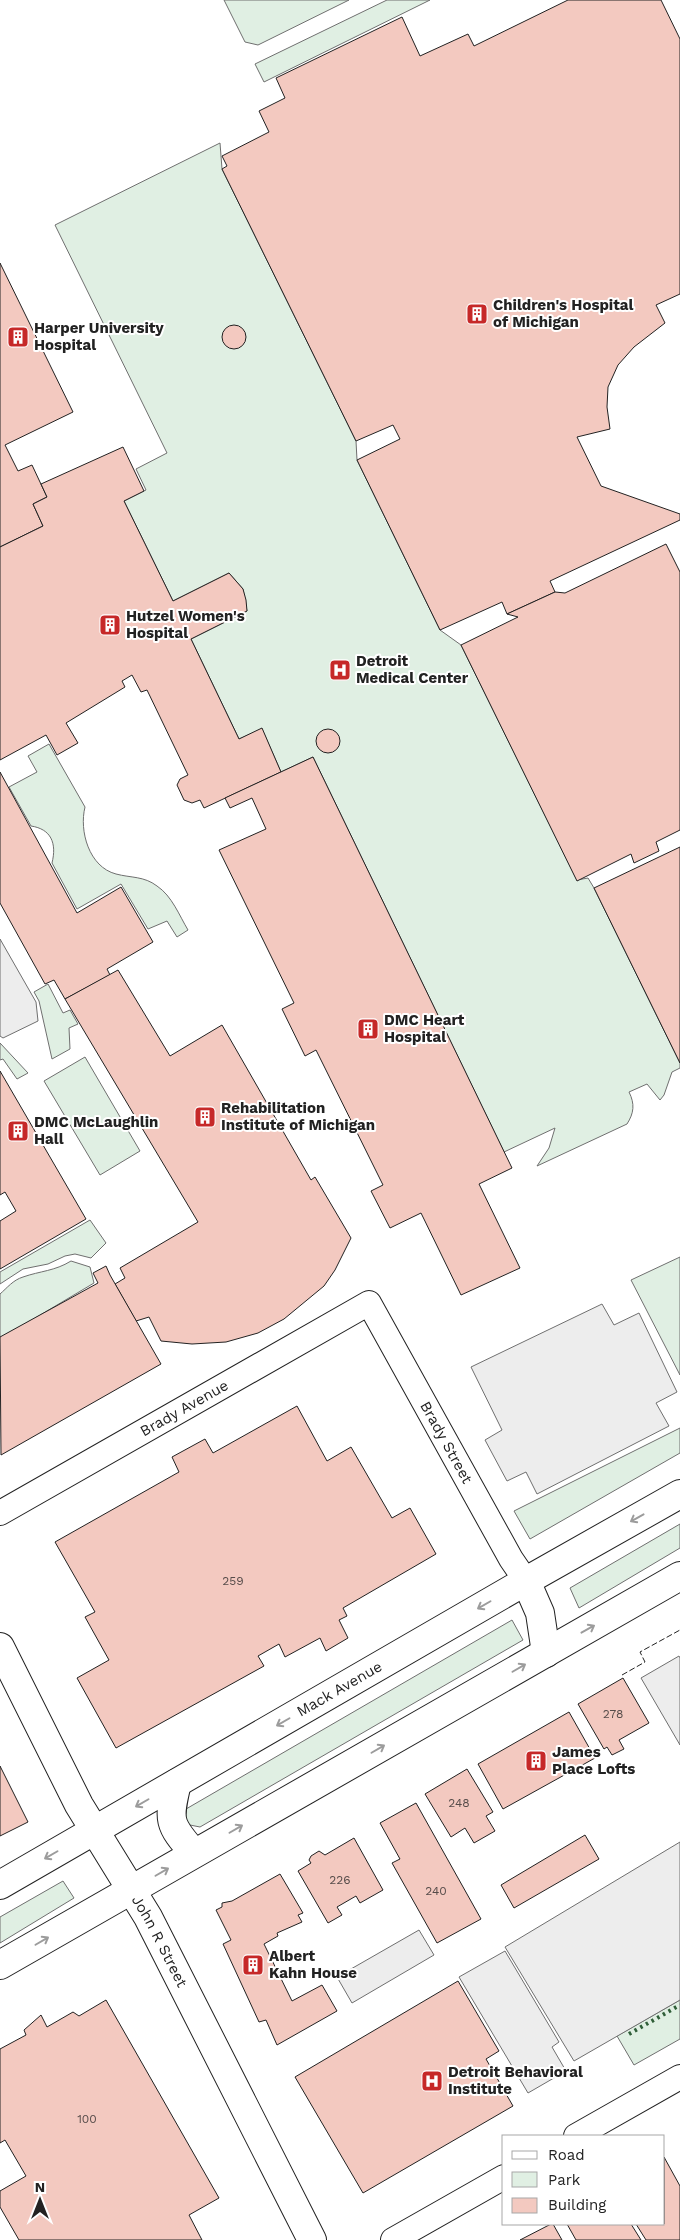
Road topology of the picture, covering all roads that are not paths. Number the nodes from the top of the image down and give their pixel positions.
1 (369, 1303) joint
2 (680, 1494) edge
3 (0, 1513) edge
4 (680, 1576) edge
5 (526, 1581) junction
6 (0, 1647) edge
7 (546, 1653) junction
8 (178, 1783) junction
9 (94, 1831) junction
10 (194, 1853) junction
11 (0, 1885) edge
12 (130, 1890) junction
13 (0, 1965) edge
14 (680, 2077) edge
15 (578, 2135) edge
16 (502, 2178) edge
17 (312, 2240) edge
18 (393, 2240) edge

1 - 3 street, Brady Avenue
1 - 5 street, Brady Street
2 -> 5 main road, Mack Avenue
7 -> 4 main road
5 - 7 main road
5 -> 8 main road, Mack Avenue
6 - 9 main road, John R Street
10 -> 7 main road
8 -> 9 main road, Mack Avenue
8 - 10 main road
9 -> 11 main road, Mack Avenue
9 - 12 main road, John R Street
12 -> 10 main road
13 -> 12 main road
12 - 17 main road, John R Street
14 - 15 street
16 - 18 street

